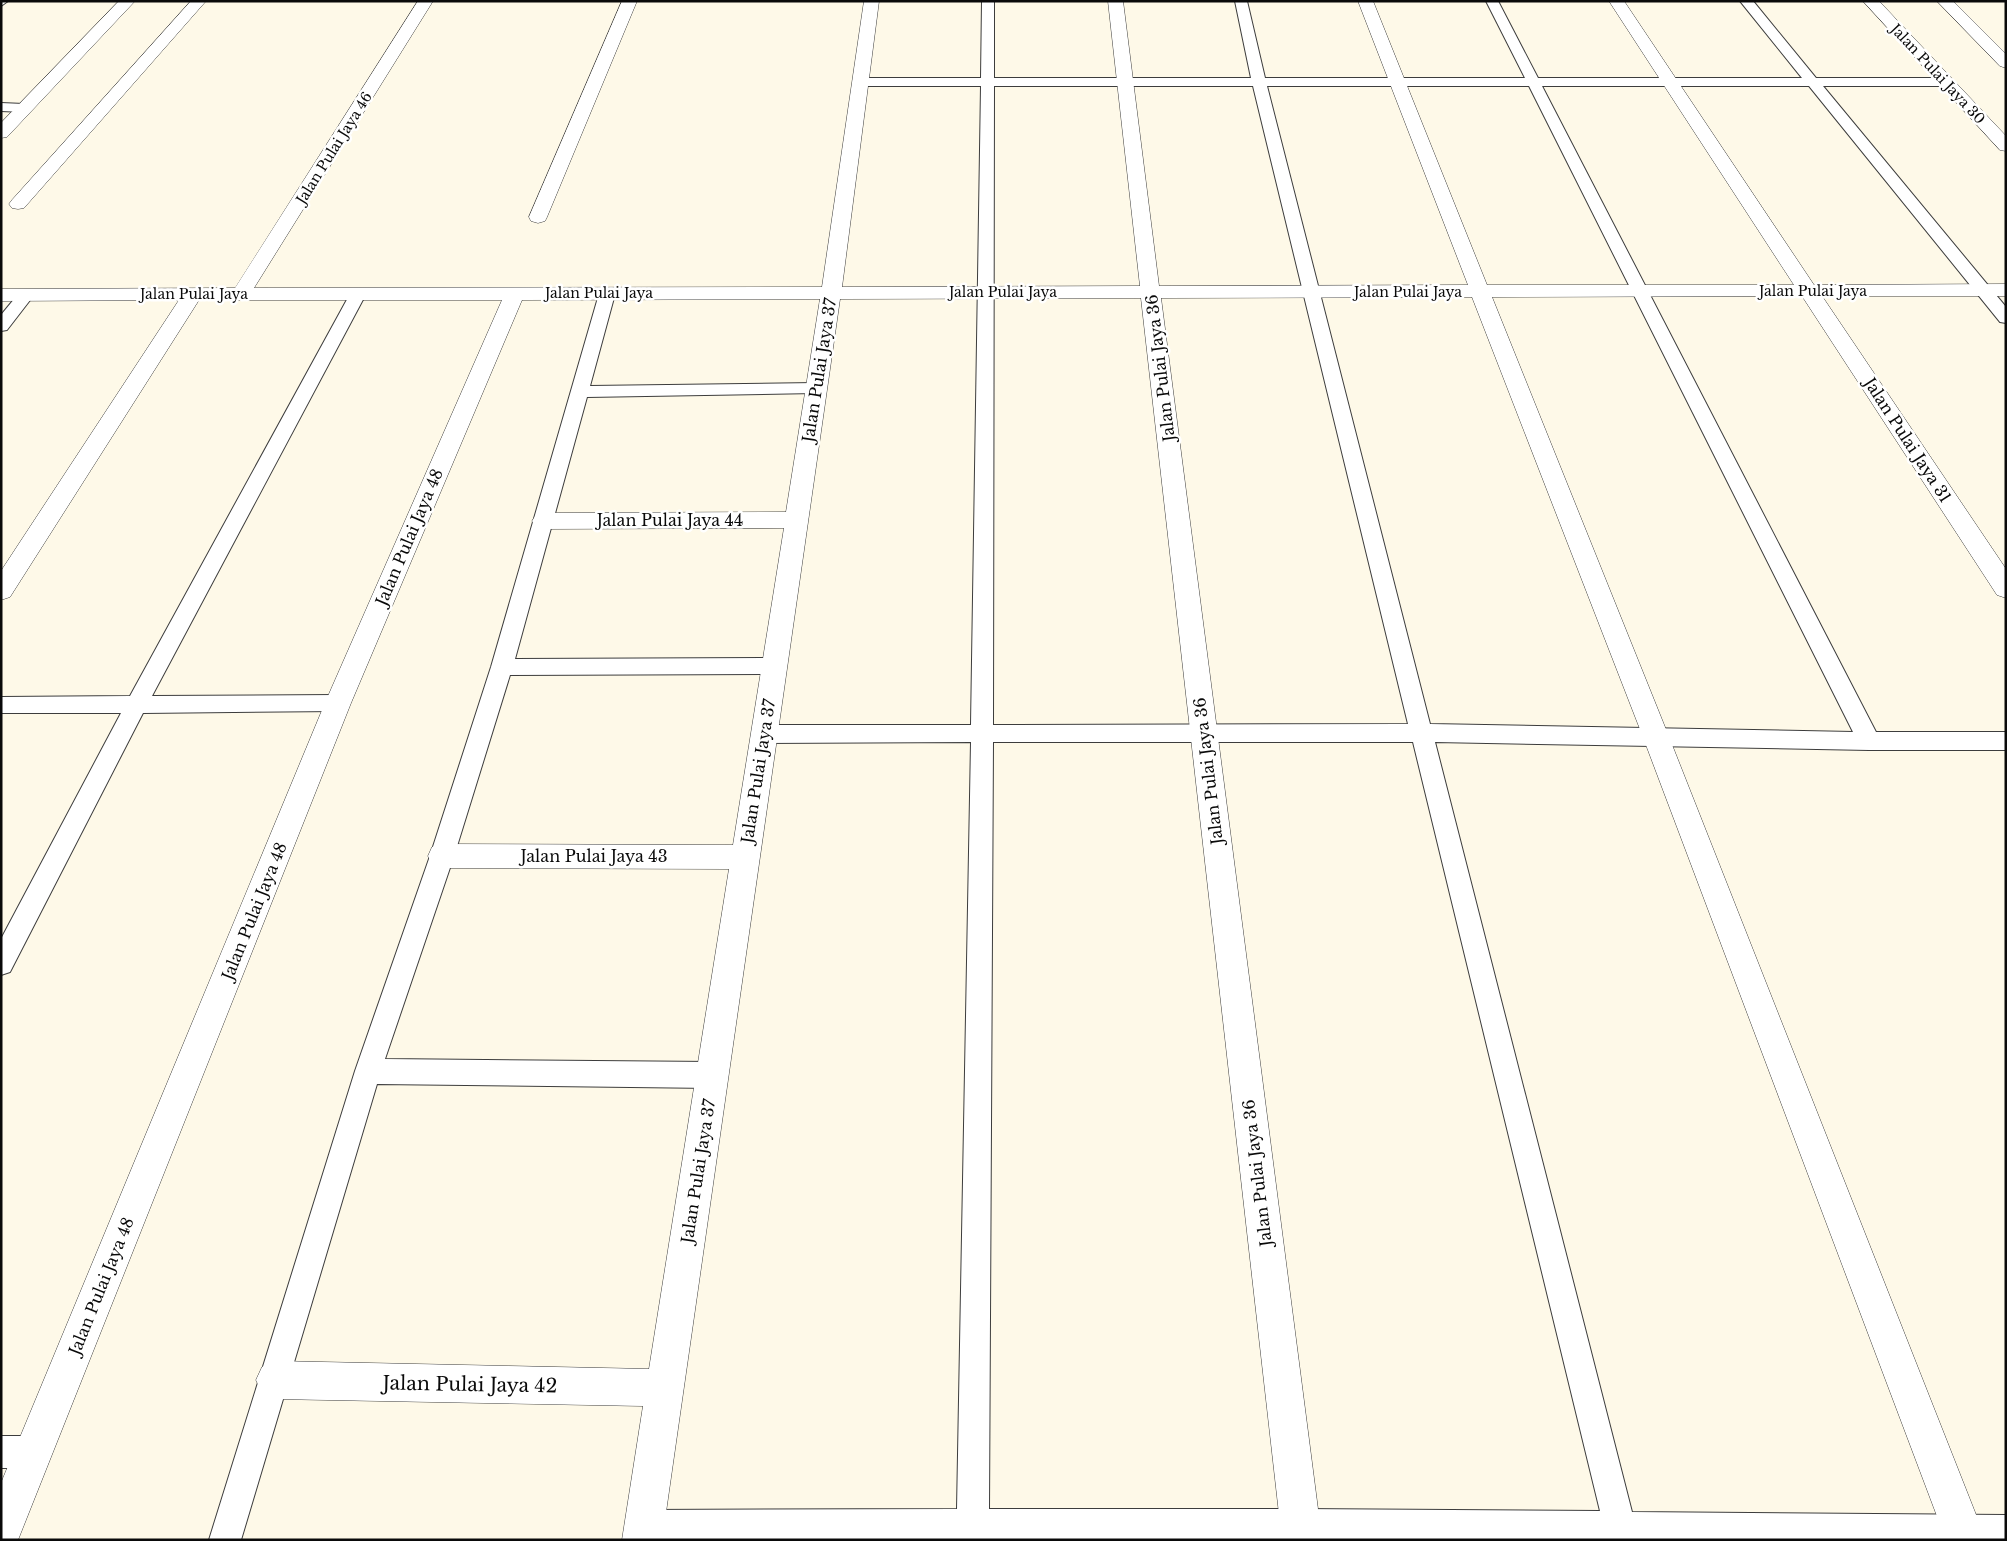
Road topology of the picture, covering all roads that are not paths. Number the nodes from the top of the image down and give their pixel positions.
1 (128, 1) edge
2 (199, 1) edge
3 (426, 1) edge
4 (630, 1) edge
5 (872, 1) edge
6 (988, 1) edge
7 (1115, 1) edge
8 (1241, 1) edge
9 (1366, 1) edge
10 (1492, 1) edge
11 (1616, 1) edge
12 (1746, 1) edge
13 (1870, 1) edge
14 (1944, 1) edge
15 (2006, 63) edge
16 (861, 82) junction
17 (988, 82) junction
18 (1125, 82) junction
19 (1259, 82) junction
20 (1398, 82) junction
21 (1534, 82) junction
22 (1670, 82) junction
23 (1813, 82) junction
24 (1946, 82) junction
25 (1, 107) edge
26 (24, 108) junction
27 (1, 133) edge
28 (2006, 146) edge
29 (18, 204) dead end
30 (538, 217) dead end
31 (1984, 290) junction
32 (2006, 290) edge
33 (1480, 291) junction
34 (1640, 291) junction
35 (1809, 291) junction
36 (987, 292) junction
37 (1150, 292) junction
38 (1312, 292) junction
39 (831, 293) junction
40 (193, 294) junction
41 (241, 294) junction
42 (358, 294) junction
43 (514, 294) junction
44 (607, 294) junction
45 (1, 295) edge
46 (26, 295) junction
47 (2006, 318) edge
48 (1, 326) edge
49 (816, 388) junction
50 (580, 392) junction
51 (797, 520) junction
52 (544, 521) junction
53 (2006, 589) edge
54 (1, 591) edge
55 (774, 666) junction
56 (502, 667) junction
57 (137, 703) junction
58 (338, 703) junction
59 (1, 705) edge
60 (1422, 733) junction
61 (764, 734) junction
62 (982, 735) junction
63 (1204, 735) junction
64 (1656, 738) junction
65 (2006, 740) edge
66 (1869, 741) junction
67 (442, 856) junction
68 (746, 857) junction
69 (1, 964) edge
70 (368, 1071) junction
71 (712, 1075) junction
72 (275, 1380) junction
73 (665, 1388) junction
74 (1, 1452) edge
75 (34, 1452) junction
76 (2006, 1531) edge
77 (1, 1532) edge
78 (1301, 1532) edge
79 (643, 1533) edge
80 (973, 1533) edge
81 (1621, 1534) edge
82 (1964, 1535) edge
83 (225, 1540) edge

1 - 26 street
2 - 29 street
3 - 41 street, Jalan Pulai Jaya 46
4 - 30 street
5 - 16 street, Jalan Pulai Jaya 37
6 - 17 lane
7 - 18 street, Jalan Pulai Jaya 36
8 - 19 lane
9 - 20 street
10 - 21 lane
11 - 22 street, Jalan Pulai Jaya 31
12 - 23 lane
13 - 24 street, Jalan Pulai Jaya 30
14 - 15 street
16 - 17 lane
16 - 39 street, Jalan Pulai Jaya 37
17 - 18 lane
17 - 36 lane
18 - 19 lane
18 - 37 street, Jalan Pulai Jaya 36
19 - 20 lane
19 - 38 lane
20 - 21 lane
20 - 33 street
21 - 22 lane
21 - 34 lane
22 - 23 lane
22 - 35 street, Jalan Pulai Jaya 31
23 - 24 lane
23 - 31 lane
24 - 28 street, Jalan Pulai Jaya 30
25 - 26 lane
26 - 27 street
31 - 32 street, Jalan Pulai Jaya
31 - 35 street, Jalan Pulai Jaya
31 - 47 lane
33 - 34 street, Jalan Pulai Jaya
33 - 38 street, Jalan Pulai Jaya
33 - 64 street
34 - 35 street, Jalan Pulai Jaya
34 - 66 lane
35 - 53 street, Jalan Pulai Jaya 31
36 - 37 street, Jalan Pulai Jaya
36 - 39 street, Jalan Pulai Jaya
36 - 62 lane
37 - 38 street, Jalan Pulai Jaya
37 - 63 street, Jalan Pulai Jaya 36
38 - 60 lane
39 - 44 street, Jalan Pulai Jaya
39 - 49 street, Jalan Pulai Jaya 37
40 - 41 street, Jalan Pulai Jaya
40 - 46 street, Jalan Pulai Jaya
40 - 54 street
41 - 42 street, Jalan Pulai Jaya
42 - 43 street, Jalan Pulai Jaya
42 - 57 lane
43 - 44 street, Jalan Pulai Jaya
43 - 58 street, Jalan Pulai Jaya 48
44 - 50 lane
45 - 46 street, Jalan Pulai Jaya
46 - 48 lane
49 - 50 lane
49 - 51 street, Jalan Pulai Jaya 37
50 - 52 lane
51 - 52 street, Jalan Pulai Jaya 44
51 - 55 street, Jalan Pulai Jaya 37
52 - 56 lane
55 - 56 lane
55 - 61 street, Jalan Pulai Jaya 37
56 - 67 lane
57 - 58 lane
57 - 59 lane
57 - 69 lane
58 - 75 street, Jalan Pulai Jaya 48
60 - 63 lane
60 - 64 lane
60 - 81 lane
61 - 62 lane
61 - 68 street, Jalan Pulai Jaya 37
62 - 63 lane
62 - 80 lane
63 - 78 street, Jalan Pulai Jaya 36
64 - 66 lane
64 - 82 street
65 - 66 lane
67 - 68 street, Jalan Pulai Jaya 43
67 - 70 lane
68 - 71 street, Jalan Pulai Jaya 37
70 - 71 lane
70 - 72 lane
71 - 73 street, Jalan Pulai Jaya 37
72 - 73 street, Jalan Pulai Jaya 42
72 - 83 lane
73 - 79 street, Jalan Pulai Jaya 37
74 - 75 lane
75 - 77 street, Jalan Pulai Jaya 48
76 - 82 lane
78 - 80 lane
78 - 81 lane
79 - 80 lane
81 - 82 lane

